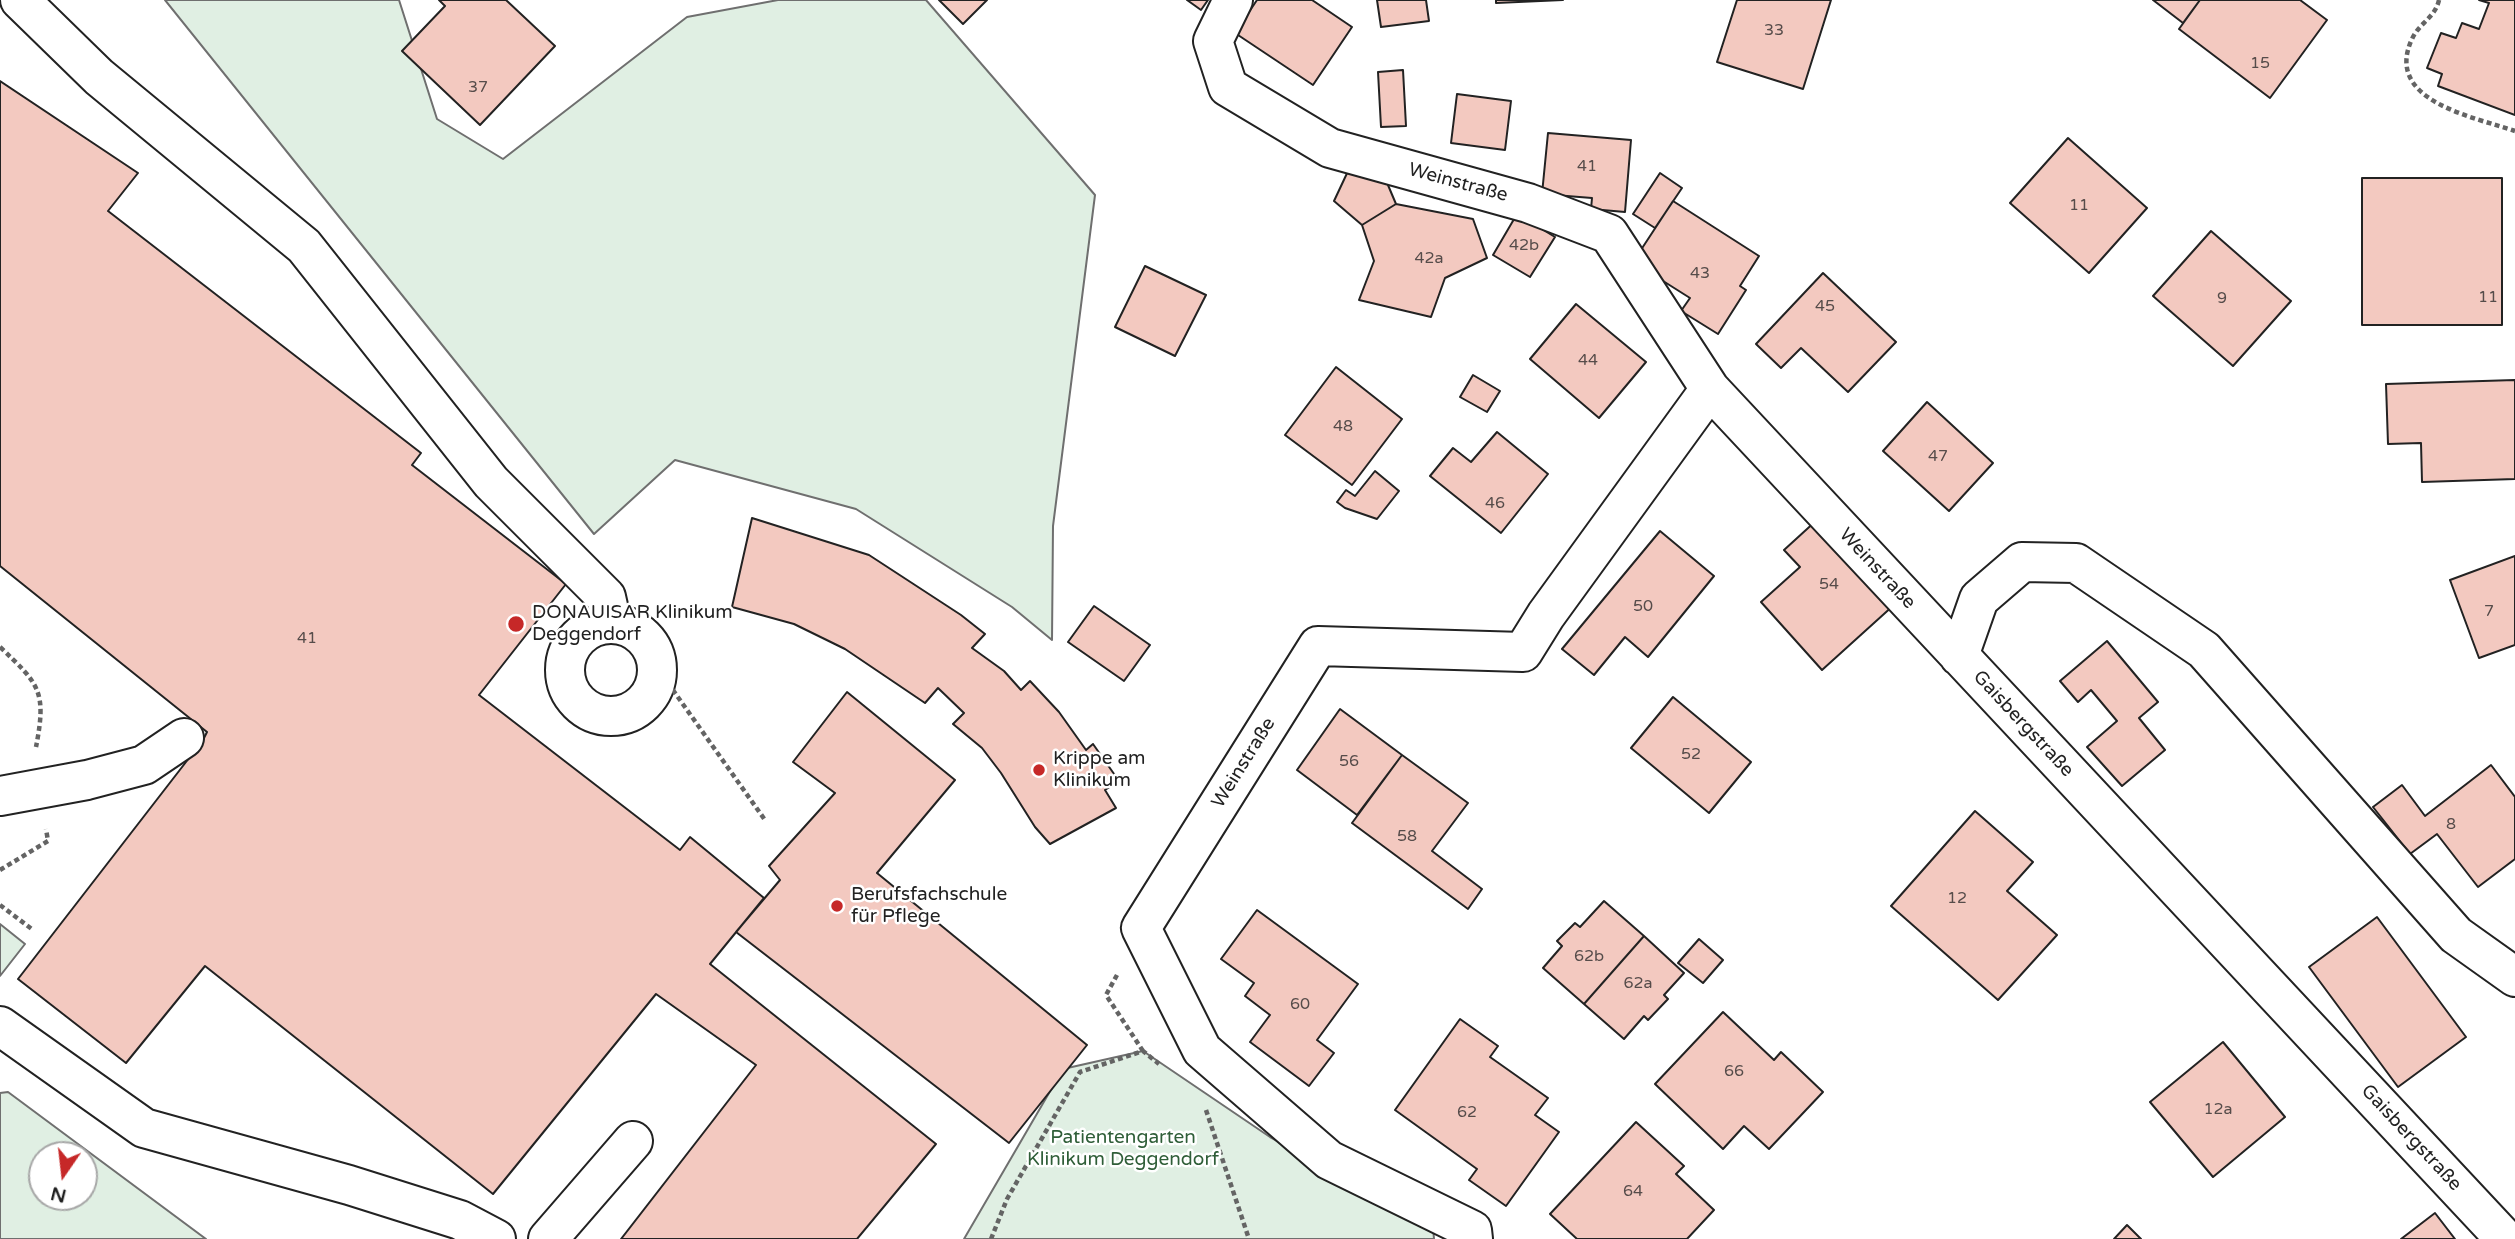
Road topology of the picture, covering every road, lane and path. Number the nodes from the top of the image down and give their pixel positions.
1 (20, 0) edge
2 (1233, 0) edge
3 (2439, 0) edge
4 (2515, 131) edge
5 (1710, 389) junction
6 (612, 624) junction
7 (0, 647) edge
8 (1959, 656) junction
9 (658, 669) junction
10 (184, 738) dead end
11 (22, 793) edge
12 (765, 820) dead end
13 (0, 870) edge
14 (0, 905) edge
15 (33, 930) dead end
16 (2515, 978) edge
17 (0, 1026) edge
18 (1163, 1066) dead end
19 (1205, 1108) dead end
20 (634, 1141) dead end
21 (496, 1239) edge
22 (548, 1239) edge
23 (991, 1239) edge
24 (1249, 1239) edge
25 (1473, 1239) edge
26 (2505, 1239) edge

1 - 6 street
2 - 5 street, Weinstraße
3 - 4 path
5 - 8 street, Weinstraße
5 - 25 street, Weinstraße
6 - 9 street
6 - 9 street
7 - 11 path
8 - 16 street, Gaisbergstraße
8 - 26 street, Gaisbergstraße
9 - 12 path
10 - 11 street
11 - 13 path
14 - 15 path
17 - 21 street
18 - 23 path
19 - 24 path
20 - 22 street

